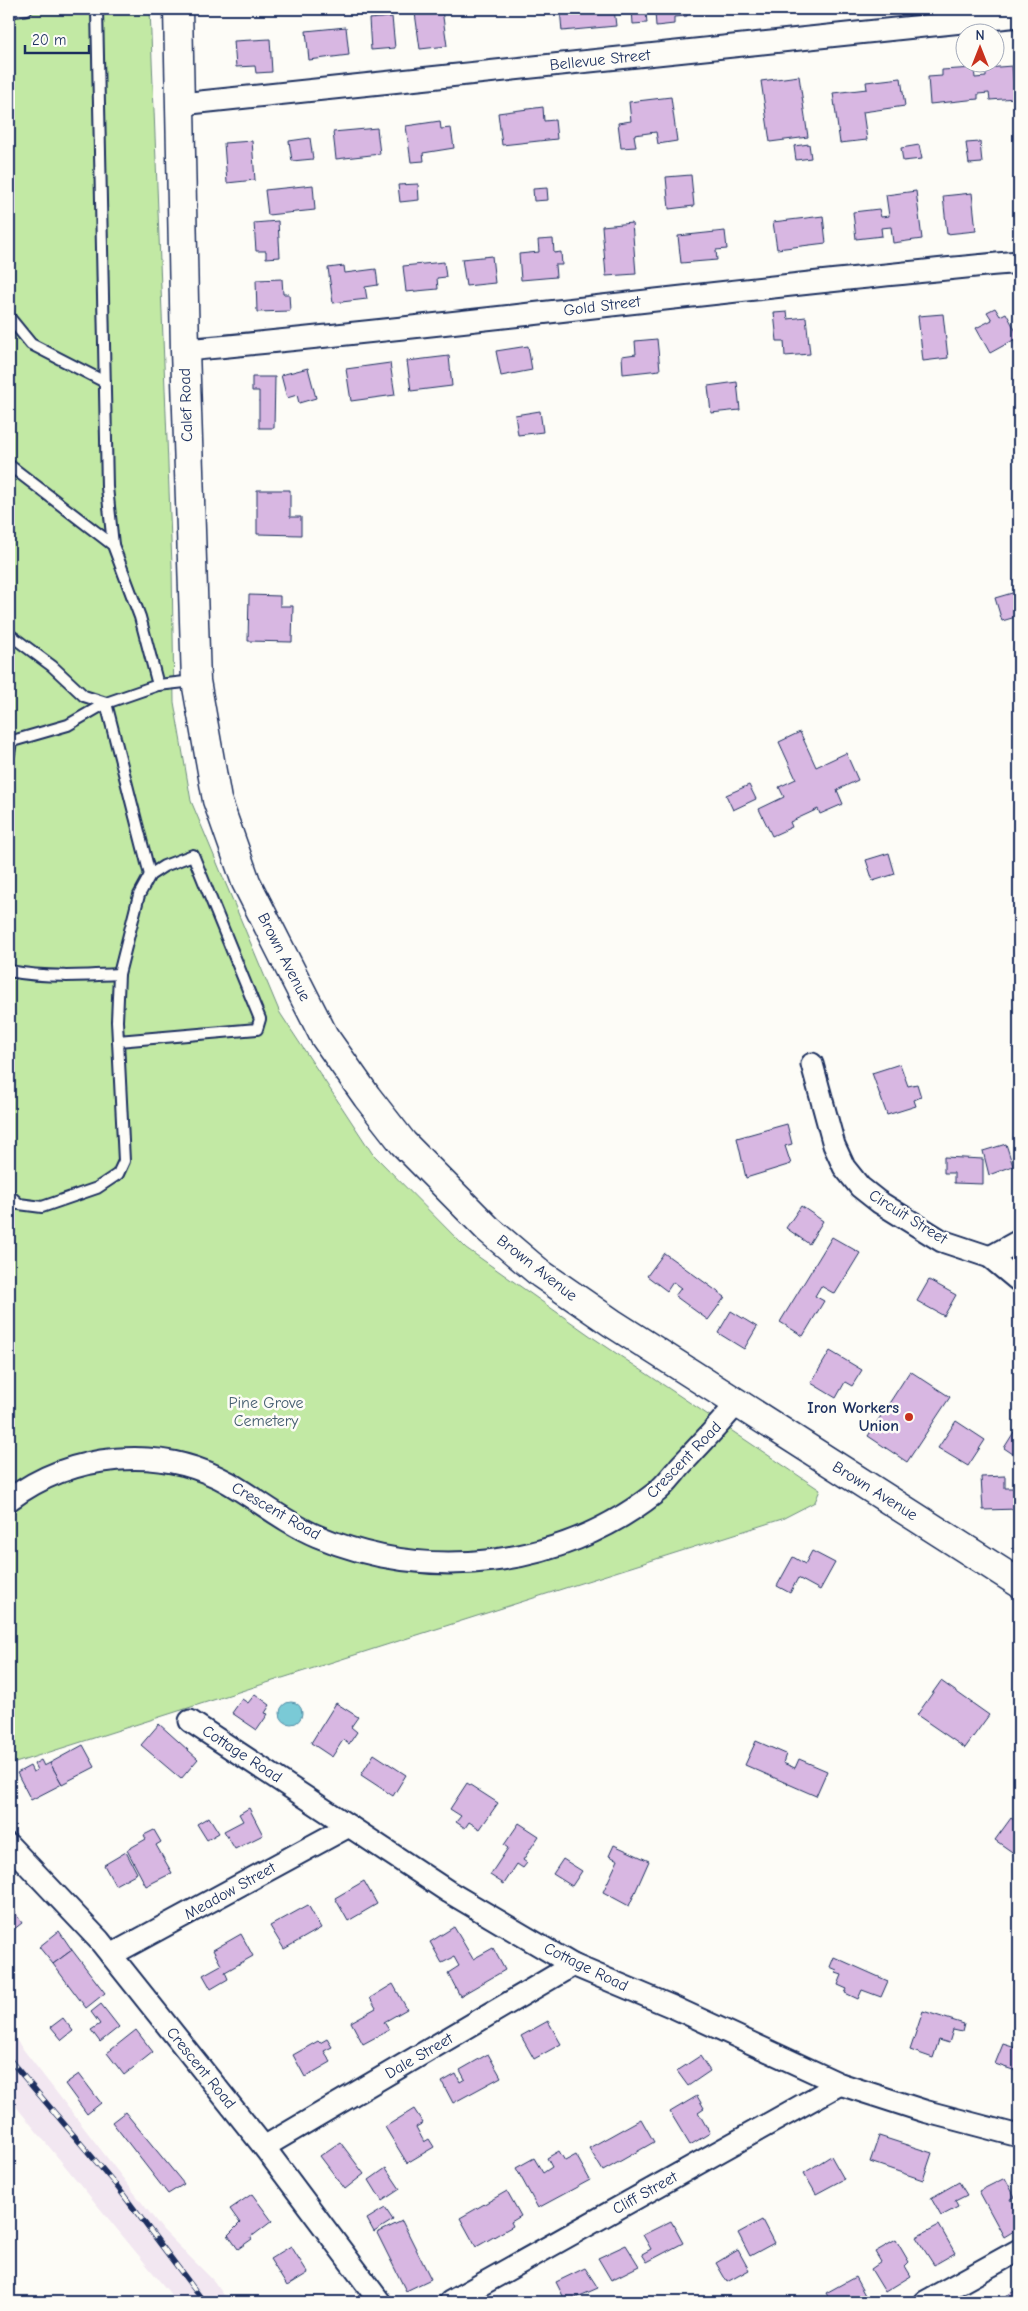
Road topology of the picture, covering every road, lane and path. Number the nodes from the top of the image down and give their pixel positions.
1 (28, 9) edge
2 (97, 9) edge
3 (178, 9) edge
4 (9, 12) edge
5 (1019, 16) edge
6 (181, 104) junction
7 (1019, 262) edge
8 (9, 317) edge
9 (185, 350) junction
10 (105, 382) junction
11 (9, 464) edge
12 (113, 544) junction
13 (9, 634) edge
14 (196, 681) junction
15 (158, 685) junction
16 (106, 703) junction
17 (10, 742) edge
18 (9, 754) edge
19 (217, 800) joint
20 (150, 875) junction
21 (9, 971) edge
22 (119, 974) junction
23 (118, 1041) junction
24 (812, 1064) dead end
25 (9, 1195) edge
26 (1019, 1241) edge
27 (990, 1257) junction
28 (1019, 1282) edge
29 (737, 1403) junction
30 (9, 1500) edge
31 (1019, 1583) edge
32 (190, 1721) dead end
33 (349, 1826) junction
34 (9, 1845) edge
35 (111, 1956) junction
36 (574, 1965) junction
37 (840, 2084) junction
38 (1019, 2136) edge
39 (264, 2146) junction
40 (1019, 2250) edge
41 (380, 2302) edge
42 (450, 2302) edge
43 (925, 2302) edge

1 - 4 lane
2 - 10 lane
3 - 6 main road, Calef Road
5 - 6 street, Bellevue Street
6 - 9 main road, Calef Road
7 - 9 street, Gold Street
8 - 10 lane
9 - 14 main road, Calef Road
10 - 12 lane
11 - 12 lane
12 - 15 lane
13 - 16 lane
14 - 15 lane
14 - 19 main road, Calef Road
15 - 16 lane
16 - 17 lane
16 - 20 lane
17 - 18 lane
19 - 29 main road, Brown Avenue
20 - 22 lane
20 - 23 lane
21 - 22 lane
22 - 23 lane
23 - 25 lane
24 - 27 street, Circuit Street
26 - 27 street
27 - 28 street, Circuit Street
29 - 30 street, Crescent Road
29 - 31 main road, Brown Avenue
32 - 33 street, Cottage Road
33 - 35 street, Meadow Street
33 - 36 street, Cottage Road
34 - 35 street, Crescent Road
35 - 39 street, Crescent Road
36 - 37 street, Cottage Road
36 - 39 street, Dale Street
37 - 38 street, Cottage Road
37 - 42 street, Cliff Street
39 - 41 street, Crescent Road
40 - 43 street

